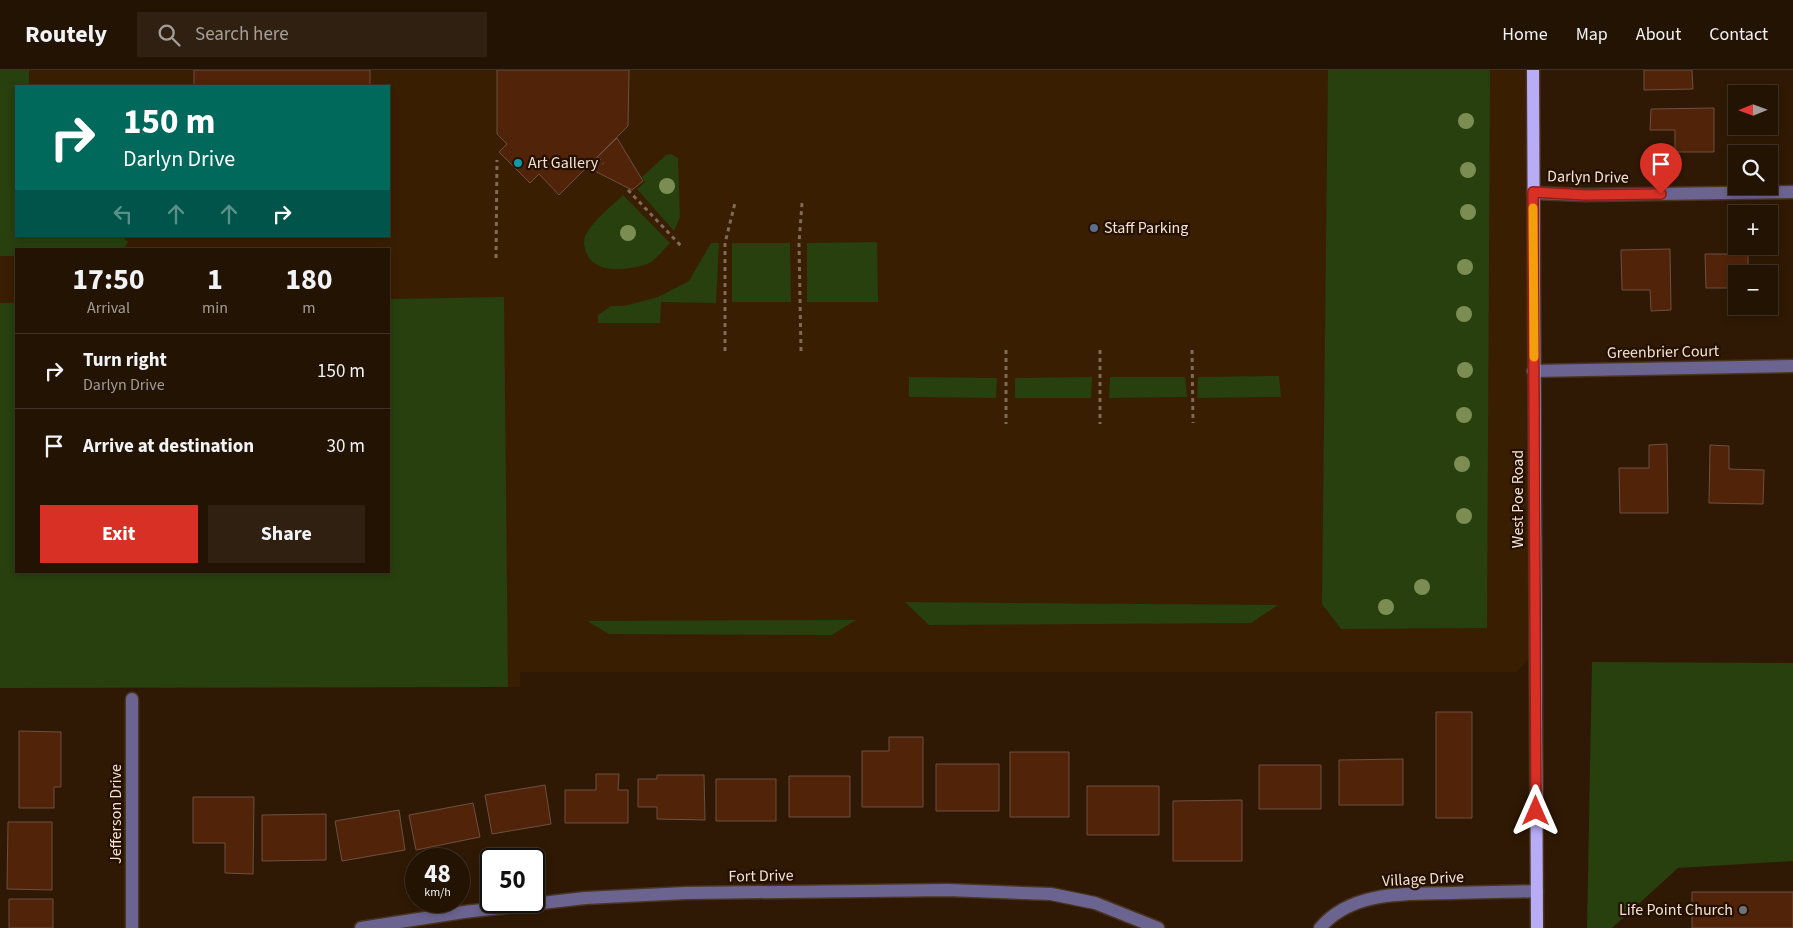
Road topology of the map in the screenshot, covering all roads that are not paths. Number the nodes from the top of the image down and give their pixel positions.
1 (1532, 70) edge
2 (1533, 192) junction
3 (1793, 192) edge
4 (1793, 366) edge
5 (1534, 371) junction
6 (132, 699) dead end
7 (1537, 891) junction
8 (132, 928) edge
9 (361, 928) edge
10 (1158, 928) edge
11 (1320, 928) edge
12 (1537, 928) edge

1 - 2 main road, West Poe Road
2 - 3 street, Darlyn Drive
2 - 5 main road, West Poe Road
4 - 5 street, Greenbrier Court
5 - 7 main road, West Poe Road
6 - 8 street, Jefferson Drive
7 - 11 street, Village Drive
7 - 12 main road, West Poe Road
9 - 10 street, Fort Drive

